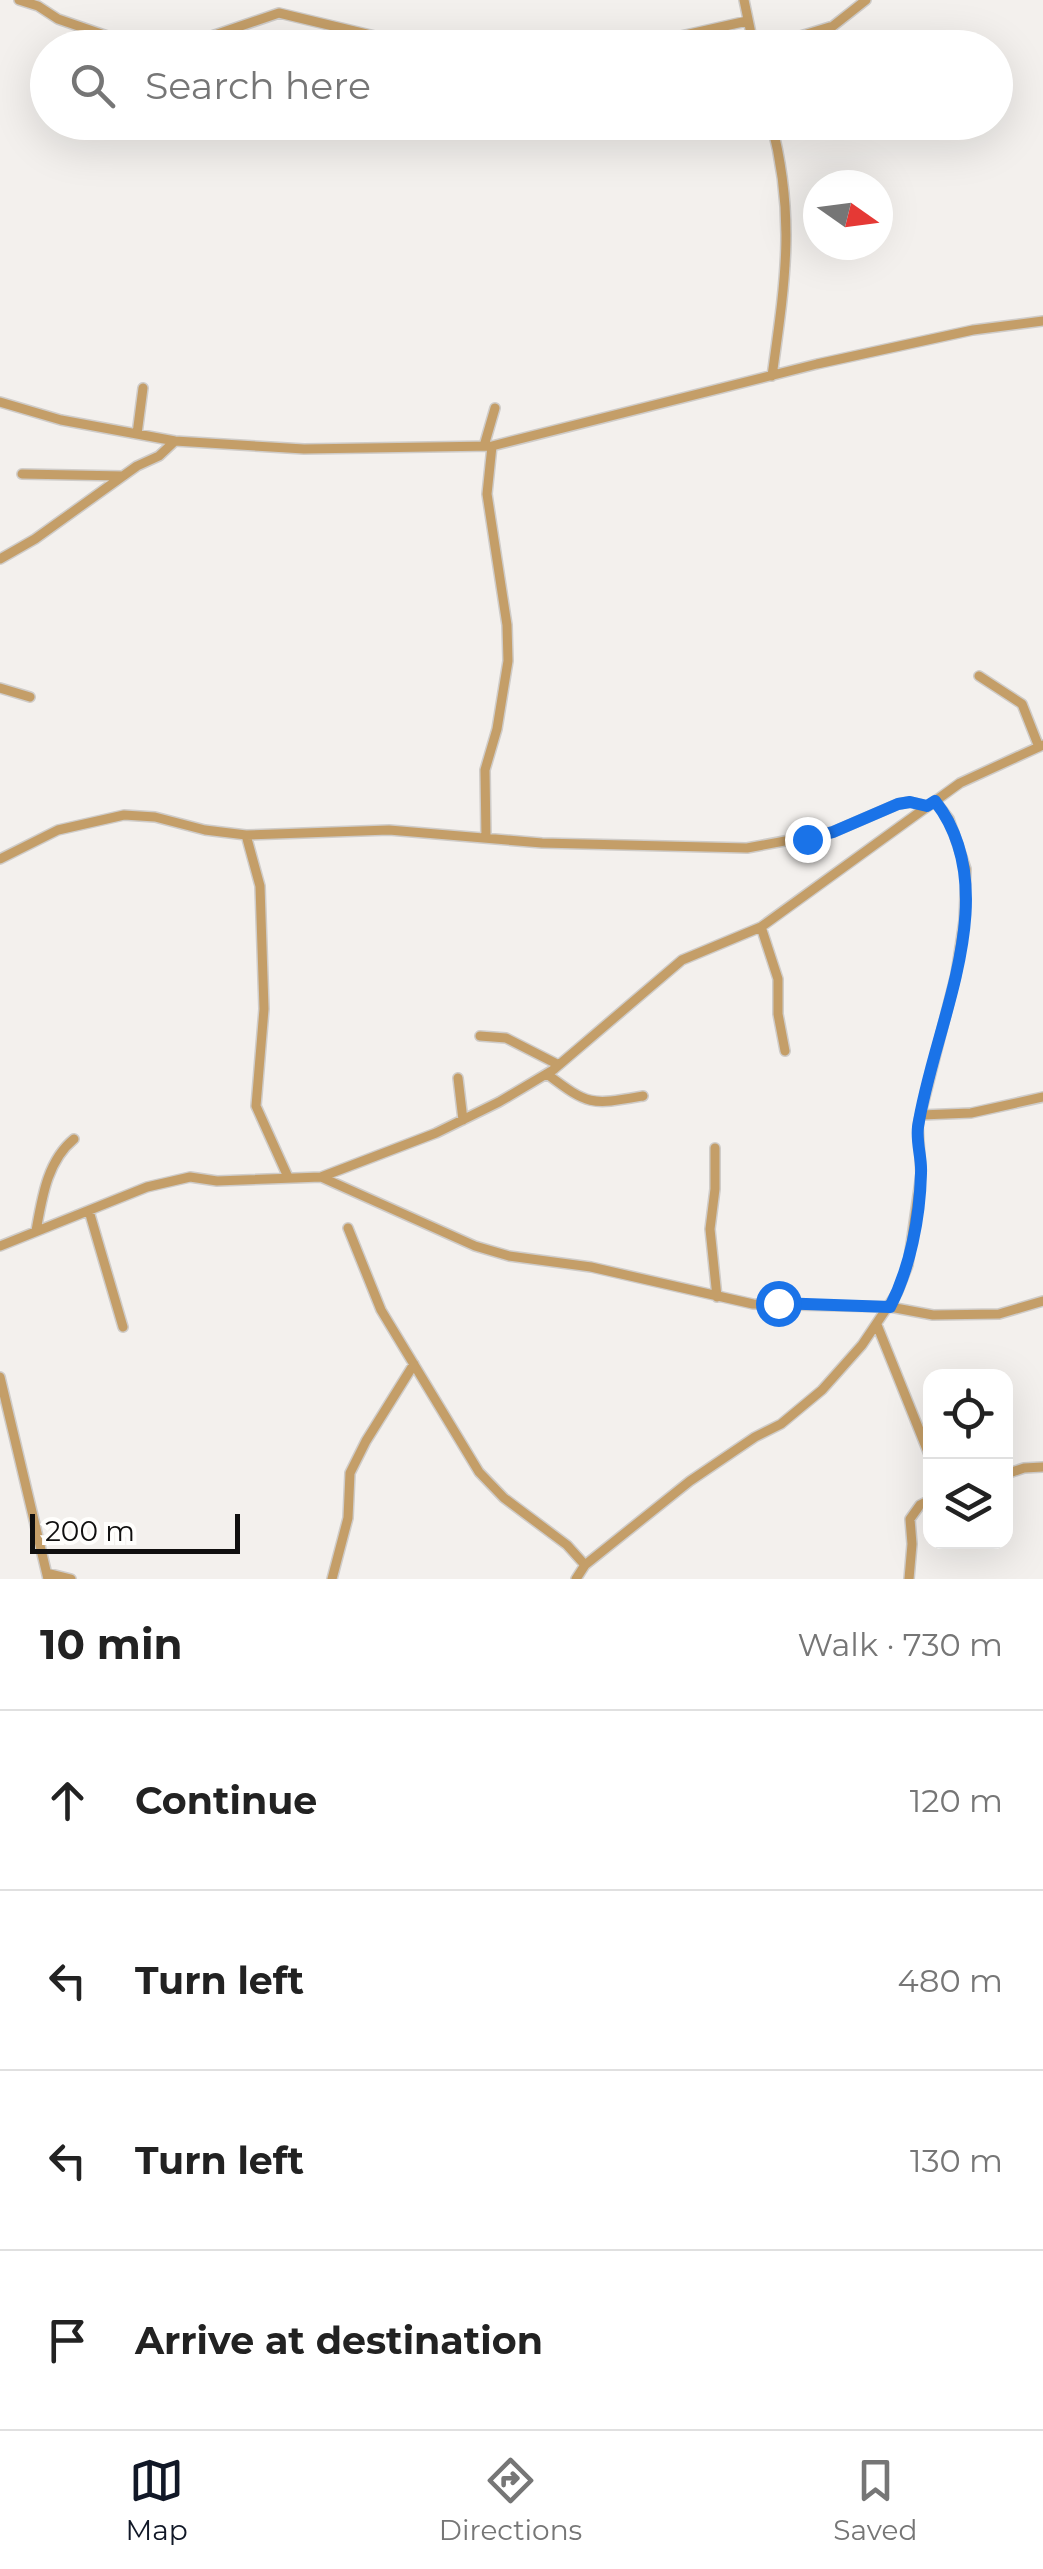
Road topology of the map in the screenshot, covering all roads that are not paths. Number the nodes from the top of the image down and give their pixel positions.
1 (19, 0) edge
2 (744, 0) edge
3 (866, 0) edge
4 (746, 21) junction
5 (90, 30) edge
6 (229, 30) edge
7 (350, 30) edge
8 (706, 30) edge
9 (750, 30) edge
10 (819, 30) edge
11 (775, 140) edge
12 (1043, 321) edge
13 (772, 376) junction
14 (143, 388) dead end
15 (0, 402) edge
16 (495, 408) dead end
17 (136, 434) junction
18 (175, 441) junction
19 (488, 446) junction
20 (22, 474) dead end
21 (123, 476) junction
22 (0, 558) edge
23 (979, 676) dead end
24 (0, 688) edge
25 (30, 698) dead end
26 (1041, 746) edge
27 (931, 804) junction
28 (246, 835) junction
29 (486, 838) junction
30 (0, 859) edge
31 (760, 926) junction
32 (480, 1036) dead end
33 (785, 1051) dead end
34 (559, 1065) junction
35 (546, 1074) junction
36 (458, 1078) dead end
37 (643, 1096) dead end
38 (1043, 1098) edge
39 (921, 1115) junction
40 (463, 1120) junction
41 (74, 1139) dead end
42 (715, 1148) dead end
43 (321, 1177) junction
44 (288, 1178) junction
45 (89, 1211) junction
46 (348, 1228) dead end
47 (36, 1231) junction
48 (0, 1246) edge
49 (717, 1296) junction
50 (1043, 1301) edge
51 (890, 1307) junction
52 (877, 1325) junction
53 (123, 1326) dead end
54 (414, 1364) junction
55 (0, 1377) edge
56 (923, 1439) edge
57 (1043, 1467) edge
58 (1013, 1473) edge
59 (923, 1504) edge
60 (584, 1565) junction
61 (48, 1576) edge
62 (72, 1579) edge
63 (332, 1579) edge
64 (576, 1579) edge
65 (909, 1579) edge

1 - 5 street
2 - 4 street
3 - 10 street
4 - 8 street
4 - 9 street
6 - 7 street
11 - 13 street
12 - 13 street
13 - 19 street
14 - 17 street
15 - 17 street
16 - 19 street
17 - 18 street
18 - 19 street
18 - 21 street
19 - 29 street
20 - 21 street
21 - 22 street
23 - 26 street
24 - 25 street
26 - 27 street
27 - 29 street
27 - 31 street
27 - 39 street
28 - 29 street
28 - 30 street
28 - 44 street
31 - 33 street
31 - 34 street
32 - 34 street
34 - 35 street
35 - 37 street
35 - 40 street
36 - 40 street
38 - 39 street
39 - 51 street
40 - 43 street
41 - 47 street
42 - 49 street
43 - 44 street
43 - 49 street
44 - 45 street
45 - 47 street
45 - 53 street
46 - 54 street
47 - 48 street
49 - 51 street
50 - 51 street
51 - 52 street
52 - 56 street
52 - 60 street
54 - 60 street
54 - 63 street
55 - 61 street
57 - 58 street
59 - 65 street
60 - 64 street
61 - 62 street

